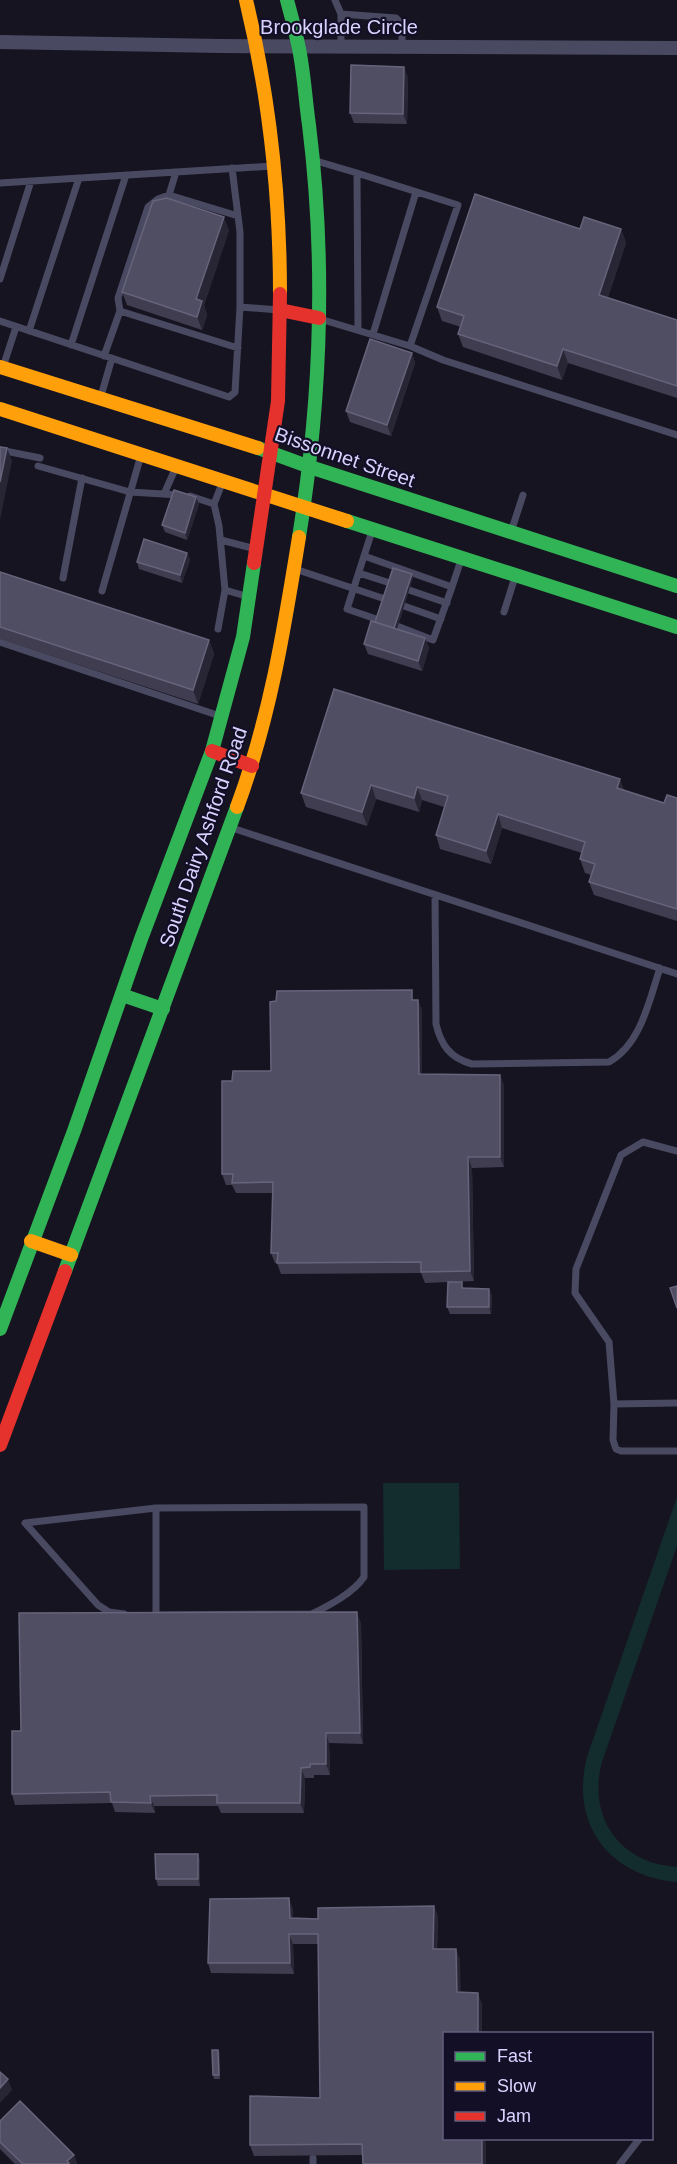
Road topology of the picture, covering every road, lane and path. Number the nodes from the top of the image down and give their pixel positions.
1 (246, 0) edge
2 (335, 0) edge
3 (290, 1) edge
4 (341, 14) junction
5 (0, 42) edge
6 (257, 46) junction
7 (299, 46) junction
8 (341, 46) junction
9 (402, 46) junction
10 (677, 48) edge
11 (313, 160) junction
12 (273, 166) junction
13 (232, 168) junction
14 (176, 172) junction
15 (357, 173) junction
16 (126, 175) junction
17 (79, 178) junction
18 (31, 181) junction
19 (0, 183) edge
20 (416, 192) junction
21 (169, 195) junction
22 (238, 216) junction
23 (0, 279) edge
24 (240, 307) junction
25 (280, 310) junction
26 (120, 311) junction
27 (319, 318) junction
28 (0, 321) edge
29 (16, 327) junction
30 (358, 329) junction
31 (29, 331) junction
32 (373, 334) junction
33 (71, 345) junction
34 (410, 346) junction
35 (238, 348) junction
36 (108, 357) junction
37 (1, 371) edge
38 (101, 399) junction
39 (0, 409) edge
40 (677, 435) edge
41 (0, 450) edge
42 (271, 452) junction
43 (141, 455) junction
44 (176, 466) junction
45 (310, 467) junction
46 (82, 478) junction
47 (224, 481) junction
48 (130, 492) junction
49 (164, 494) junction
50 (265, 494) junction
51 (523, 495) dead end
52 (214, 504) junction
53 (303, 506) junction
54 (373, 529) junction
55 (511, 532) junction
56 (220, 540) junction
57 (256, 549) junction
58 (364, 556) junction
59 (462, 558) junction
60 (293, 568) junction
61 (359, 573) junction
62 (516, 575) junction
63 (63, 578) dead end
64 (390, 583) edge
65 (677, 586) edge
66 (452, 587) junction
67 (354, 588) junction
68 (225, 590) junction
69 (409, 590) edge
70 (102, 591) dead end
71 (249, 597) junction
72 (385, 599) edge
73 (447, 603) junction
74 (404, 606) edge
75 (504, 612) dead end
76 (441, 619) junction
77 (379, 620) edge
78 (397, 626) edge
79 (677, 627) edge
80 (218, 629) dead end
81 (0, 642) edge
82 (222, 717) junction
83 (212, 751) junction
84 (252, 766) junction
85 (229, 827) junction
86 (435, 895) junction
87 (660, 968) junction
88 (677, 974) edge
89 (122, 995) junction
90 (163, 1009) junction
91 (677, 1151) edge
92 (31, 1241) junction
93 (70, 1255) junction
94 (0, 1329) edge
95 (677, 1403) edge
96 (614, 1404) junction
97 (0, 1445) edge
98 (677, 1451) edge
99 (156, 1508) junction
100 (133, 1615) edge
101 (144, 1615) edge
102 (156, 1615) junction
103 (639, 2140) edge
104 (620, 2164) edge

1 - 6 main road, South Dairy Ashford Road
2 - 4 lane
3 - 7 main road, South Dairy Ashford Road
4 - 8 lane
4 - 9 lane
5 - 6 street, Brookglade Circle
6 - 7 street, Brookglade Circle
6 - 12 main road, South Dairy Ashford Road
7 - 8 street, Brookglade Circle
7 - 11 main road, South Dairy Ashford Road
8 - 9 street, Brookglade Circle
9 - 10 street, Brookglade Circle
11 - 15 lane
11 - 27 main road, South Dairy Ashford Road
12 - 13 lane
12 - 25 main road, South Dairy Ashford Road
13 - 14 lane
13 - 22 lane
14 - 16 lane
14 - 21 lane
15 - 20 lane
15 - 30 lane
16 - 17 lane
16 - 33 lane
17 - 18 lane
17 - 31 lane
18 - 19 lane
18 - 23 lane
20 - 32 lane
20 - 34 lane
21 - 22 lane
21 - 26 lane
22 - 24 lane
24 - 25 lane
24 - 35 lane
25 - 27 main road
25 - 42 main road, South Dairy Ashford Road
26 - 35 lane
26 - 36 lane
27 - 30 lane
27 - 45 main road, South Dairy Ashford Road
28 - 29 lane
29 - 31 lane
29 - 37 lane
30 - 32 lane
31 - 33 lane
32 - 34 lane
33 - 36 lane
34 - 40 lane
35 - 36 lane
36 - 38 lane
37 - 38 main road, Bissonnet Street
38 - 42 main road, Bissonnet Street
39 - 43 main road
41 - 46 lane
42 - 45 main road, Bissonnet Street
42 - 50 main road, South Dairy Ashford Road
43 - 44 main road
43 - 48 lane
44 - 47 main road
44 - 49 lane
45 - 53 main road, South Dairy Ashford Road
45 - 55 main road, Bissonnet Street
46 - 48 lane
46 - 63 lane
47 - 50 main road
47 - 52 lane
48 - 49 lane
48 - 70 lane
49 - 52 lane
50 - 53 main road
50 - 57 main road, South Dairy Ashford Road
51 - 55 lane
52 - 56 lane
53 - 54 main road
53 - 60 main road, South Dairy Ashford Road
54 - 58 lane
54 - 59 main road
55 - 65 main road, Bissonnet Street
56 - 57 lane
56 - 68 lane
57 - 71 main road, South Dairy Ashford Road
58 - 61 lane
58 - 66 lane
59 - 62 main road
59 - 66 lane
60 - 67 lane
60 - 84 main road, South Dairy Ashford Road
61 - 64 lane
61 - 67 lane
62 - 75 lane
62 - 79 main road
66 - 73 lane
67 - 72 lane
67 - 77 lane
68 - 71 lane
68 - 80 lane
69 - 73 lane
71 - 82 main road, South Dairy Ashford Road
73 - 76 lane
74 - 76 lane
76 - 78 lane
81 - 82 lane
82 - 83 main road, South Dairy Ashford Road
83 - 84 main road
83 - 89 main road, South Dairy Ashford Road
84 - 85 main road, South Dairy Ashford Road
85 - 86 lane
85 - 90 main road, South Dairy Ashford Road
86 - 87 lane
86 - 87 lane
87 - 88 lane
89 - 90 main road
89 - 92 main road, South Dairy Ashford Road
90 - 93 main road, South Dairy Ashford Road
91 - 96 lane
92 - 93 main road
92 - 94 main road, South Dairy Ashford Road
93 - 97 main road, South Dairy Ashford Road
95 - 96 lane
96 - 98 lane
99 - 100 lane
99 - 102 lane
99 - 102 lane
101 - 102 lane
103 - 104 lane

